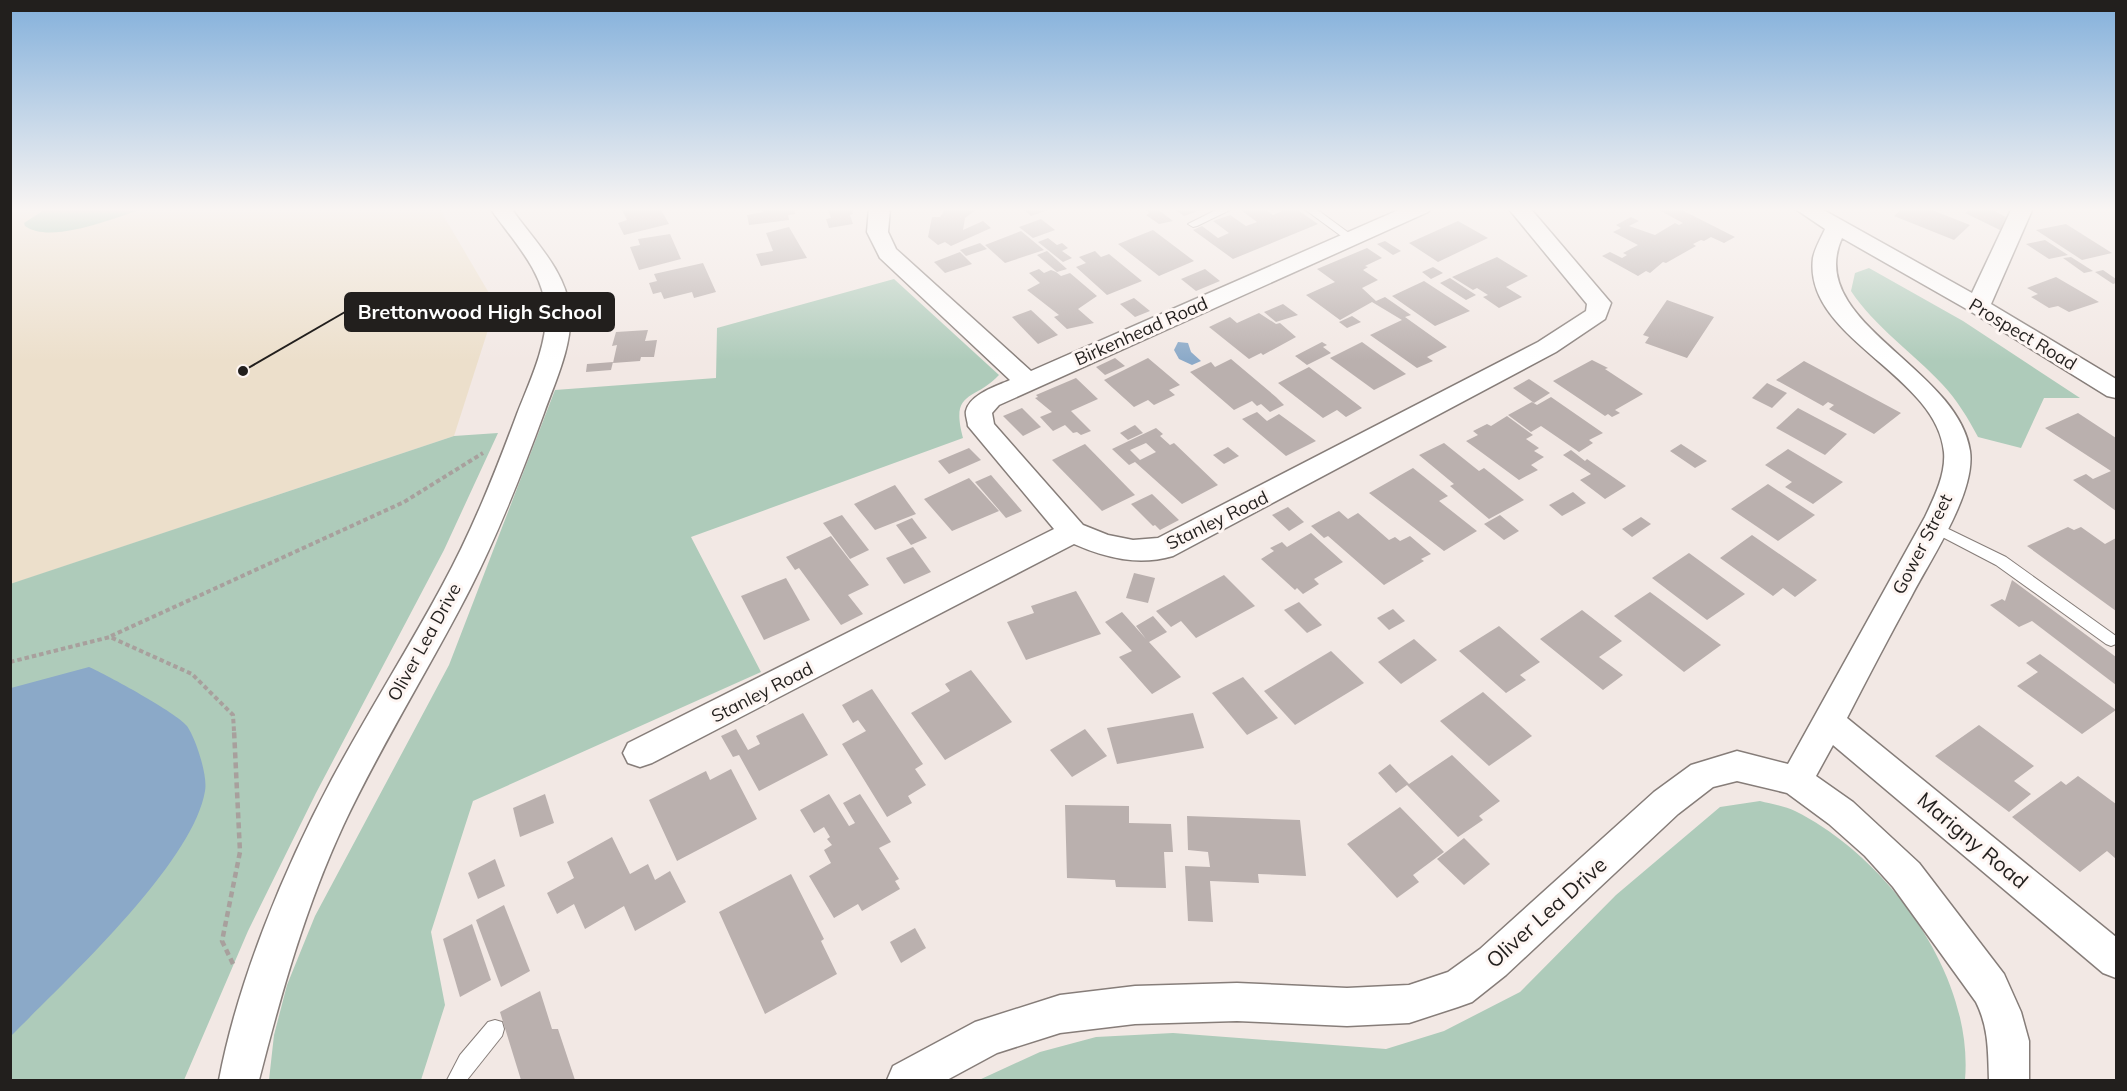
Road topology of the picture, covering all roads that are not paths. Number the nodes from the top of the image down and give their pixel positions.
1 (538, 259) edge
2 (894, 259) edge
3 (1306, 259) edge
4 (1561, 259) edge
5 (1825, 259) edge
6 (1894, 259) edge
7 (2000, 259) edge
8 (1978, 306) junction
9 (1026, 381) junction
10 (2116, 390) edge
11 (1934, 527) junction
12 (1073, 532) junction
13 (2111, 640) dead end
14 (1829, 722) junction
15 (640, 753) dead end
16 (1796, 781) junction
17 (2116, 960) edge
18 (495, 1029) dead end
19 (239, 1080) edge
20 (456, 1080) edge
21 (906, 1080) edge
22 (2008, 1080) edge

1 - 19 street, Oliver Lea Drive
2 - 9 street
3 - 9 street, Birkenhead Road
4 - 12 street, Stanley Road
5 - 11 street, Gower Street
6 - 8 street, Prospect Road
7 - 8 street
8 - 10 street, Prospect Road
9 - 12 street, Birkenhead Road
11 - 13 lane
11 - 14 street, Gower Street
12 - 15 street, Stanley Road
14 - 16 street, Gower Street
14 - 17 street, Marigny Road
16 - 21 street, Oliver Lea Drive
16 - 22 street, Oliver Lea Drive
18 - 20 lane

